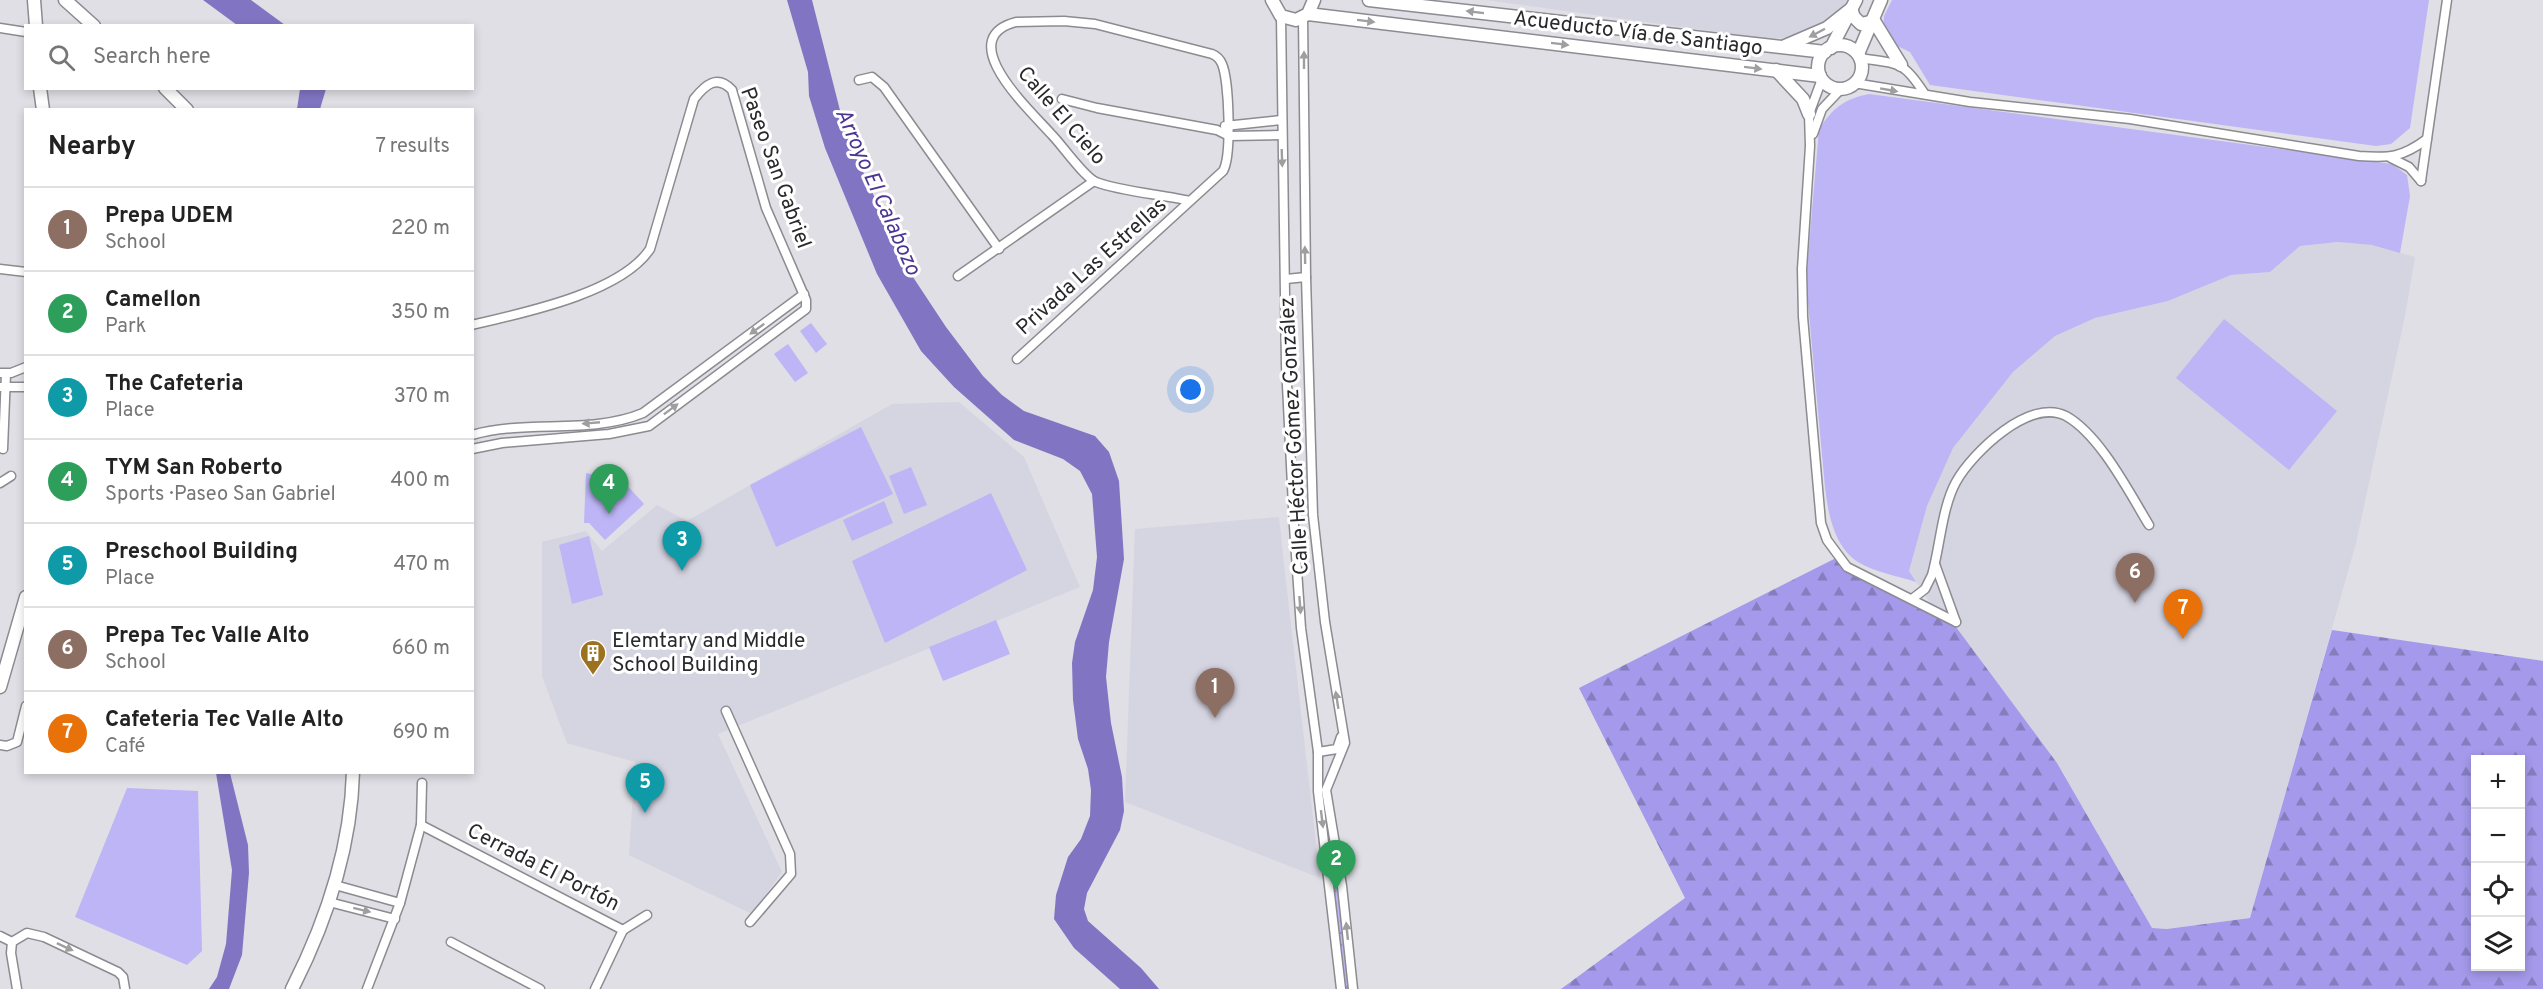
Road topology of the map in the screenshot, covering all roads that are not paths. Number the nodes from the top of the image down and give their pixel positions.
1 (34, 0) edge
2 (65, 0) edge
3 (1272, 0) edge
4 (1314, 0) edge
5 (1369, 0) edge
6 (1881, 0) edge
7 (2448, 0) edge
8 (1854, 4) edge
9 (1281, 16) junction
10 (1306, 16) junction
11 (1874, 21) junction
12 (36, 24) edge
13 (92, 24) edge
14 (0, 28) edge
15 (24, 32) edge
16 (1778, 48) junction
17 (1828, 50) junction
18 (1859, 56) junction
19 (1901, 65) junction
20 (1776, 70) junction
21 (1821, 78) junction
22 (859, 80) dead end
23 (1854, 83) junction
24 (1841, 88) junction
25 (40, 90) edge
26 (167, 90) edge
27 (1924, 93) junction
28 (1062, 99) dead end
29 (43, 108) edge
30 (185, 108) edge
31 (1809, 114) junction
32 (1281, 120) junction
33 (1250, 123) junction
34 (1228, 125) junction
35 (1217, 130) junction
36 (1251, 135) junction
37 (1281, 135) junction
38 (1229, 136) junction
39 (2427, 140) junction
40 (1810, 146) junction
41 (2391, 158) junction
42 (1094, 181) junction
43 (1190, 201) junction
44 (999, 249) junction
45 (0, 269) edge
46 (24, 272) edge
47 (958, 276) dead end
48 (1305, 277) junction
49 (1286, 279) junction
50 (804, 294) junction
51 (474, 325) edge
52 (716, 359) junction
53 (1017, 359) dead end
54 (24, 368) edge
55 (724, 369) junction
56 (3, 374) edge
57 (3, 387) edge
58 (24, 387) edge
59 (643, 413) junction
60 (649, 426) junction
61 (540, 427) junction
62 (2, 435) edge
63 (474, 435) edge
64 (540, 441) junction
65 (3, 449) dead end
66 (474, 449) edge
67 (2149, 525) dead end
68 (1935, 563) junction
69 (1912, 599) junction
70 (24, 604) edge
71 (0, 687) edge
72 (726, 711) dead end
73 (24, 714) edge
74 (1342, 732) junction
75 (0, 745) edge
76 (1318, 752) junction
77 (353, 774) edge
78 (422, 783) dead end
79 (1322, 790) junction
80 (421, 825) junction
81 (335, 885) junction
82 (329, 902) junction
83 (400, 903) junction
84 (647, 915) dead end
85 (395, 919) junction
86 (750, 922) dead end
87 (623, 930) junction
88 (0, 936) edge
89 (12, 942) junction
90 (451, 942) dead end
91 (0, 949) edge
92 (11, 953) junction
93 (17, 989) edge
94 (125, 989) edge
95 (292, 989) edge
96 (367, 989) edge
97 (540, 989) edge
98 (595, 989) edge
99 (1341, 989) edge
100 (1353, 989) edge

1 - 12 street
2 - 13 street
3 - 9 street
4 - 10 street
16 -> 5 street, Acueducto Vía de Santiago
6 - 11 street
7 - 39 street
8 - 11 street
8 -> 16 street
8 - 17 street
9 - 10 street, Acueducto Vía de Santiago
9 - 32 street, Calle Héctor Gómez González
10 -> 20 street, Acueducto Vía de Santiago
48 -> 10 street, Calle Héctor Gómez González
11 - 18 street
11 - 19 street
14 - 15 street
16 - 17 street, Acueducto Vía de Santiago
17 - 18 street
17 - 21 street
18 - 19 street
18 - 23 street
19 - 27 street
20 - 21 street, Acueducto Vía de Santiago
20 - 31 street
21 - 24 street
21 - 31 street
22 - 44 street
23 - 24 street
23 -> 27 street
24 - 40 street
25 - 29 street
26 - 30 street
27 - 41 street
28 - 35 street
31 - 40 street
32 - 33 street
32 - 37 street, Calle Héctor Gómez González
33 - 34 street
33 - 36 street
34 - 35 street
34 - 38 street, Calle El Cielo
34 - 42 street, Calle El Cielo
35 - 38 street
36 - 37 street
36 - 38 street
37 -> 49 street, Calle Héctor Gómez González
38 - 43 street, Calle El Cielo
39 - 41 street
39 - 41 street
40 - 69 street
42 - 43 street, Calle El Cielo
42 - 44 street
43 - 53 street, Privada Las Estrellas
44 - 47 street
45 - 46 street
48 - 49 street
74 -> 48 street, Calle Héctor Gómez González
49 -> 76 street, Calle Héctor Gómez González
50 - 51 street, Paseo San Gabriel
50 -> 52 street
50 - 55 street
52 - 55 street
52 - 59 street
54 - 56 street
60 -> 55 street
56 - 57 street
57 - 58 street
57 - 62 street
59 - 60 street
59 -> 61 street
60 - 64 street
61 - 63 street
61 - 64 street
62 - 65 street
64 - 66 street
67 - 68 street
68 - 69 street
68 - 69 street
70 - 71 street
72 - 86 street
73 - 75 street
74 - 76 street
74 - 79 street, Calle Héctor Gómez González
76 - 79 street, Calle Héctor Gómez González
77 - 81 street
78 - 80 street
79 -> 99 street, Calle Héctor Gómez González
100 -> 79 street, Calle Héctor Gómez González
80 - 83 street
80 - 87 street, Cerrada El Portón
81 - 82 street
81 - 83 street
82 -> 85 street
82 - 95 street
83 - 85 street
84 - 87 street
85 - 96 street
87 - 98 street, Cerrada El Portón
88 - 89 street
89 - 92 street
89 -> 94 street
90 - 97 street
91 - 92 street
92 - 93 street

